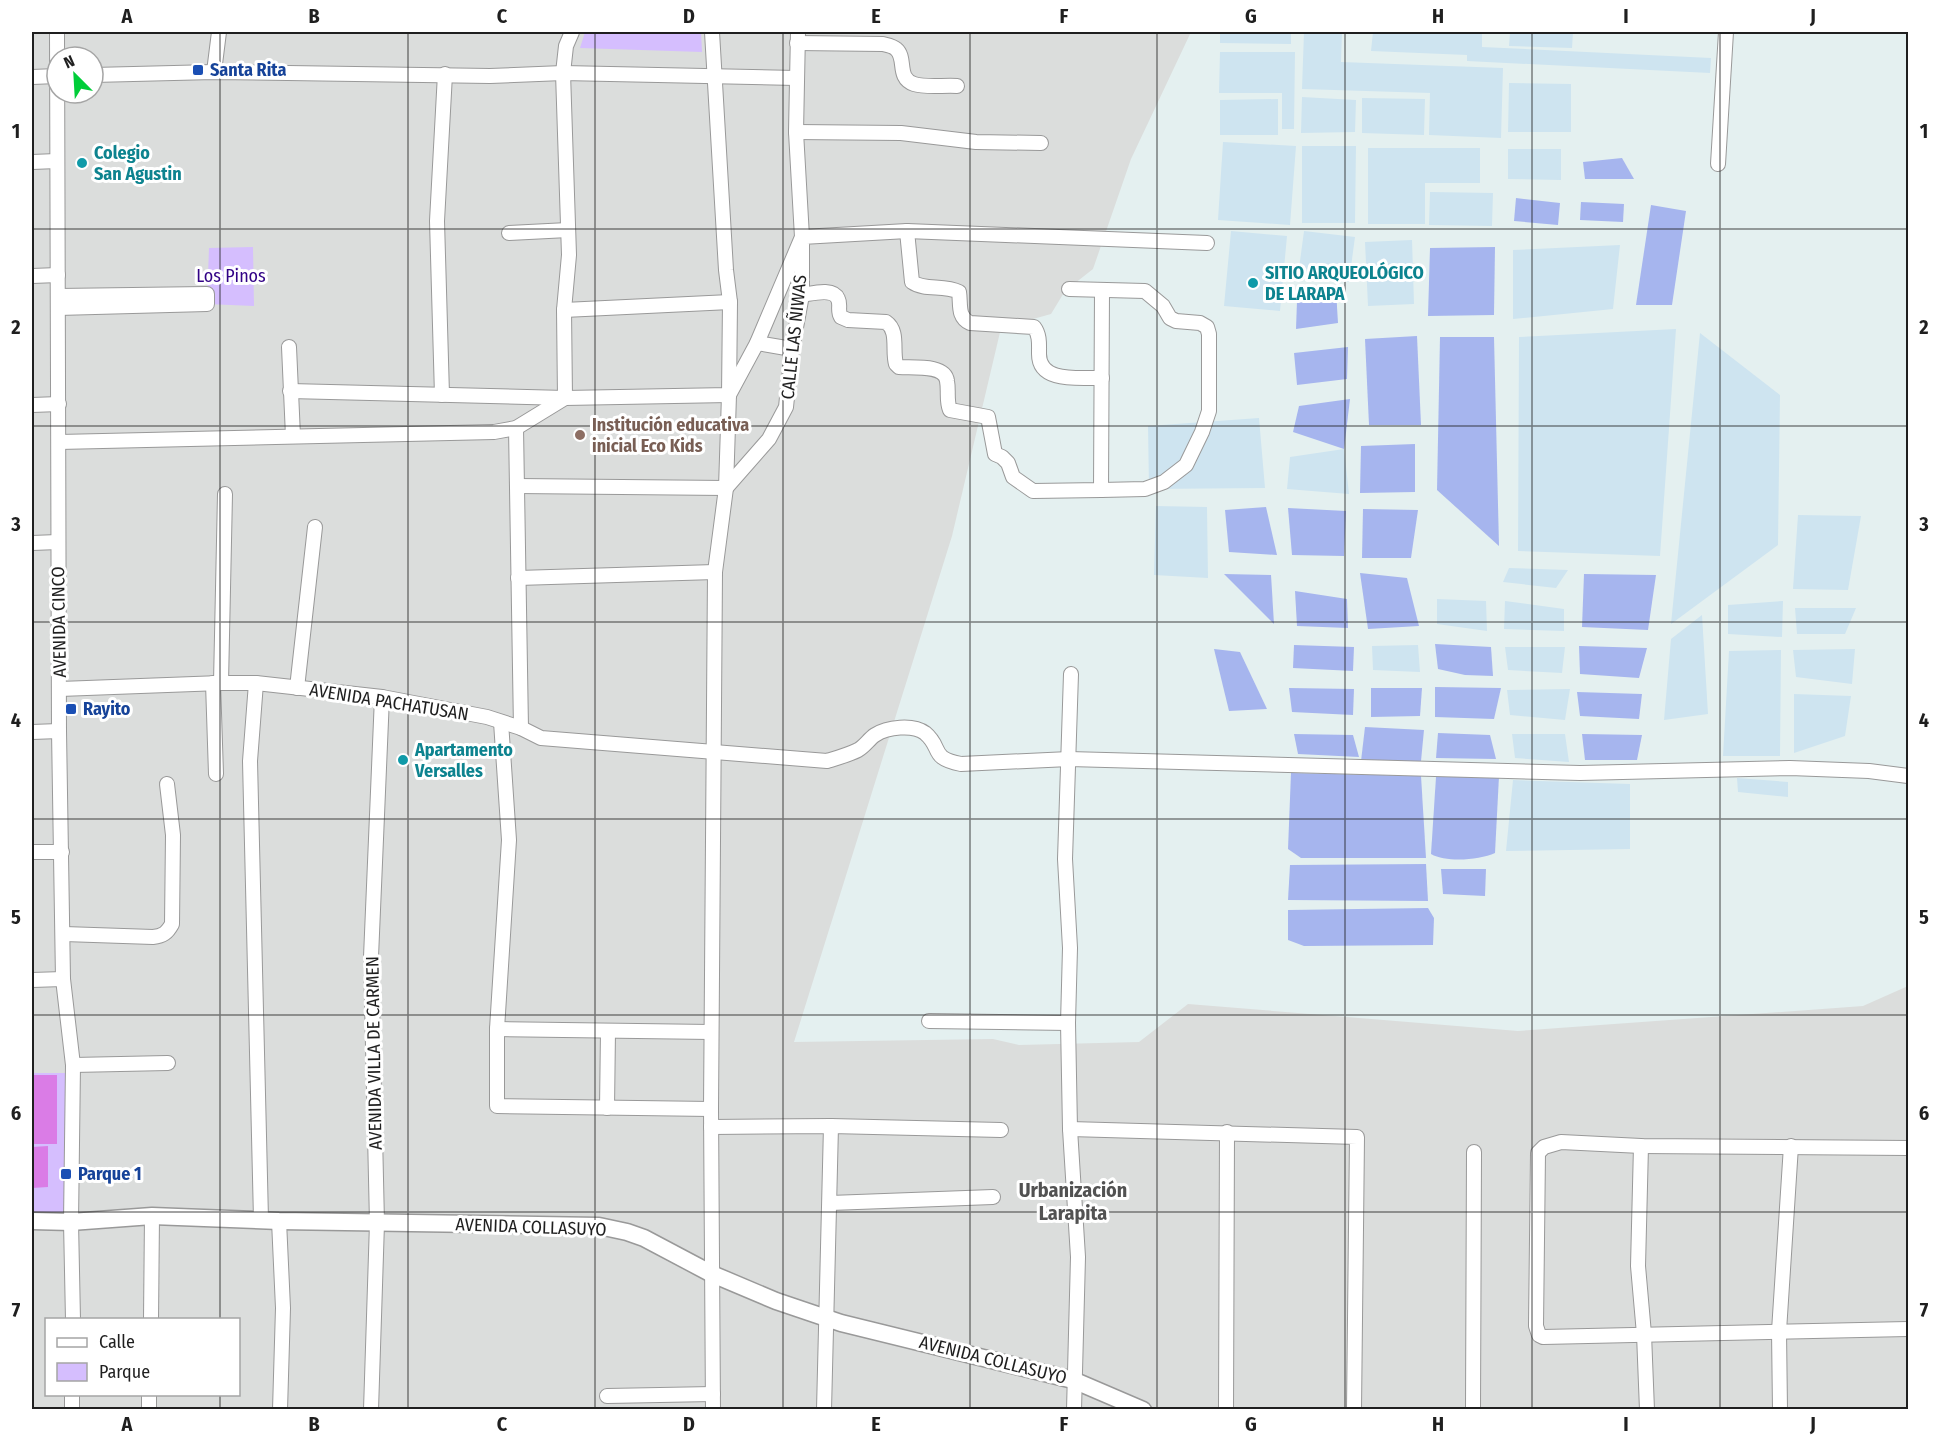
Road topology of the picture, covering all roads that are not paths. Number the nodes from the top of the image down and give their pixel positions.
1 (219, 32) edge
2 (572, 32) edge
3 (712, 32) edge
4 (1726, 32) edge
5 (798, 37) edge
6 (214, 72) junction
7 (562, 73) junction
8 (445, 74) junction
9 (105, 75) edge
10 (714, 75) junction
11 (796, 78) junction
12 (957, 86) dead end
13 (56, 105) edge
14 (796, 132) junction
15 (1041, 143) dead end
16 (57, 161) junction
17 (32, 162) edge
18 (1718, 164) dead end
19 (568, 230) junction
20 (907, 231) junction
21 (509, 232) dead end
22 (802, 237) junction
23 (1207, 243) dead end
24 (58, 275) junction
25 (32, 276) edge
26 (1069, 289) dead end
27 (1102, 291) junction
28 (802, 295) junction
29 (58, 302) junction
30 (730, 302) junction
31 (564, 310) junction
32 (757, 343) junction
33 (289, 347) dead end
34 (792, 349) junction
35 (1102, 378) junction
36 (290, 391) junction
37 (442, 395) junction
38 (729, 395) junction
39 (565, 398) junction
40 (59, 404) junction
41 (32, 405) edge
42 (516, 428) junction
43 (293, 436) junction
44 (59, 442) junction
45 (517, 486) junction
46 (726, 488) junction
47 (1101, 490) junction
48 (225, 494) dead end
49 (315, 528) dead end
50 (57, 542) junction
51 (32, 543) edge
52 (715, 572) junction
53 (518, 578) junction
54 (1071, 675) dead end
55 (217, 683) junction
56 (256, 683) junction
57 (297, 688) junction
58 (60, 689) junction
59 (382, 698) junction
60 (501, 722) junction
61 (521, 728) junction
62 (59, 731) junction
63 (32, 732) edge
64 (714, 753) junction
65 (1069, 759) junction
66 (216, 774) dead end
67 (1908, 776) edge
68 (167, 784) dead end
69 (32, 852) edge
70 (62, 852) junction
71 (63, 934) junction
72 (63, 979) junction
73 (32, 980) edge
74 (929, 1021) dead end
75 (1068, 1023) junction
76 (497, 1029) junction
77 (608, 1031) junction
78 (711, 1032) junction
79 (168, 1063) dead end
80 (73, 1065) junction
81 (606, 1108) junction
82 (711, 1109) junction
83 (831, 1126) junction
84 (711, 1127) junction
85 (1070, 1129) junction
86 (1001, 1130) dead end
87 (1227, 1132) junction
88 (1641, 1146) junction
89 (1791, 1146) junction
90 (1908, 1148) edge
91 (1474, 1152) dead end
92 (993, 1197) dead end
93 (830, 1203) junction
94 (152, 1216) junction
95 (261, 1220) junction
96 (32, 1221) edge
97 (279, 1221) junction
98 (71, 1222) junction
99 (377, 1223) junction
100 (712, 1275) junction
101 (825, 1317) junction
102 (73, 1318) edge
103 (151, 1318) edge
104 (1908, 1329) edge
105 (1779, 1331) junction
106 (1644, 1334) junction
107 (1073, 1380) junction
108 (713, 1394) junction
109 (607, 1396) dead end
110 (280, 1410) edge
111 (371, 1410) edge
112 (713, 1410) edge
113 (824, 1410) edge
114 (1074, 1410) edge
115 (1143, 1410) edge
116 (1226, 1410) edge
117 (1354, 1410) edge
118 (1473, 1410) edge
119 (1647, 1410) edge
120 (1780, 1410) edge

1 - 6 street
2 - 7 street
3 - 10 street
4 - 18 street
5 - 11 street, CALLE LAS ÑIWAS
5 - 12 street
6 - 8 street
6 - 9 street
7 - 8 street
7 - 10 street
7 - 19 street
8 - 37 street
10 - 11 street
10 - 30 street
11 - 14 street, CALLE LAS ÑIWAS
13 - 16 street, AVENIDA CINCO
14 - 15 street
14 - 22 street, CALLE LAS ÑIWAS
16 - 17 street
16 - 24 street, AVENIDA CINCO
19 - 21 street
19 - 31 street
20 - 22 street
20 - 23 street
20 - 35 street
22 - 28 street, CALLE LAS ÑIWAS
22 - 32 street
24 - 25 street
24 - 29 street, AVENIDA CINCO
26 - 27 street
27 - 35 street
27 - 47 street
28 - 34 street, CALLE LAS ÑIWAS
28 - 47 street
29 - 29 street
29 - 40 street, AVENIDA CINCO
30 - 31 street
30 - 38 street
31 - 39 street
32 - 34 street
32 - 38 street
33 - 36 street
34 - 46 street, CALLE LAS ÑIWAS
35 - 47 street
36 - 37 street
36 - 43 street
37 - 39 street
38 - 39 street
38 - 46 street
39 - 42 street
40 - 41 street
40 - 44 street, AVENIDA CINCO
42 - 43 street
42 - 45 street
43 - 44 street
44 - 50 street, AVENIDA CINCO
45 - 46 street
45 - 53 street
46 - 52 street
48 - 55 street
49 - 57 street
50 - 51 street
50 - 58 street, AVENIDA CINCO
52 - 53 street
52 - 64 street
53 - 61 street
54 - 65 street
55 - 56 street, AVENIDA PACHATUSAN
55 - 58 street, AVENIDA PACHATUSAN
55 - 66 street
56 - 57 street, AVENIDA PACHATUSAN
56 - 95 street
57 - 59 street, AVENIDA PACHATUSAN
58 - 62 street, AVENIDA CINCO
59 - 60 street, AVENIDA PACHATUSAN
59 - 99 street, AVENIDA VILLA DE CARMEN
60 - 61 street, AVENIDA PACHATUSAN
60 - 76 street
61 - 64 street, AVENIDA PACHATUSAN
62 - 63 street
62 - 70 street, AVENIDA CINCO
64 - 65 street, AVENIDA PACHATUSAN
64 - 78 street
65 - 67 street, AVENIDA PACHATUSAN
65 - 75 street
68 - 71 street
69 - 70 street
70 - 71 street, AVENIDA CINCO
71 - 72 street, AVENIDA CINCO
72 - 73 street
72 - 80 street, AVENIDA CINCO
74 - 75 street
75 - 85 street
76 - 77 street
76 - 81 street
77 - 78 street
77 - 81 street
78 - 82 street
79 - 80 street
80 - 98 street, AVENIDA CINCO
81 - 82 street
82 - 84 street
83 - 84 street
83 - 86 street
83 - 93 street
84 - 100 street
85 - 87 street
85 - 107 street
87 - 116 street
87 - 117 street
88 - 89 street
88 - 106 street
88 - 106 street
89 - 90 street
89 - 105 street
91 - 118 street
92 - 93 street
93 - 101 street
94 - 95 street, AVENIDA COLLASUYO
94 - 98 street, AVENIDA COLLASUYO
94 - 103 street
95 - 97 street, AVENIDA COLLASUYO
96 - 98 street, AVENIDA COLLASUYO
97 - 99 street, AVENIDA COLLASUYO
97 - 110 street
98 - 102 street, AVENIDA CINCO
99 - 100 street, AVENIDA COLLASUYO
99 - 111 street, AVENIDA VILLA DE CARMEN
100 - 101 street, AVENIDA COLLASUYO
100 - 108 street
101 - 107 street, AVENIDA COLLASUYO
101 - 113 street
104 - 105 street
105 - 106 street
105 - 120 street
106 - 119 street
107 - 114 street
107 - 115 street, AVENIDA COLLASUYO
108 - 109 street
108 - 112 street

